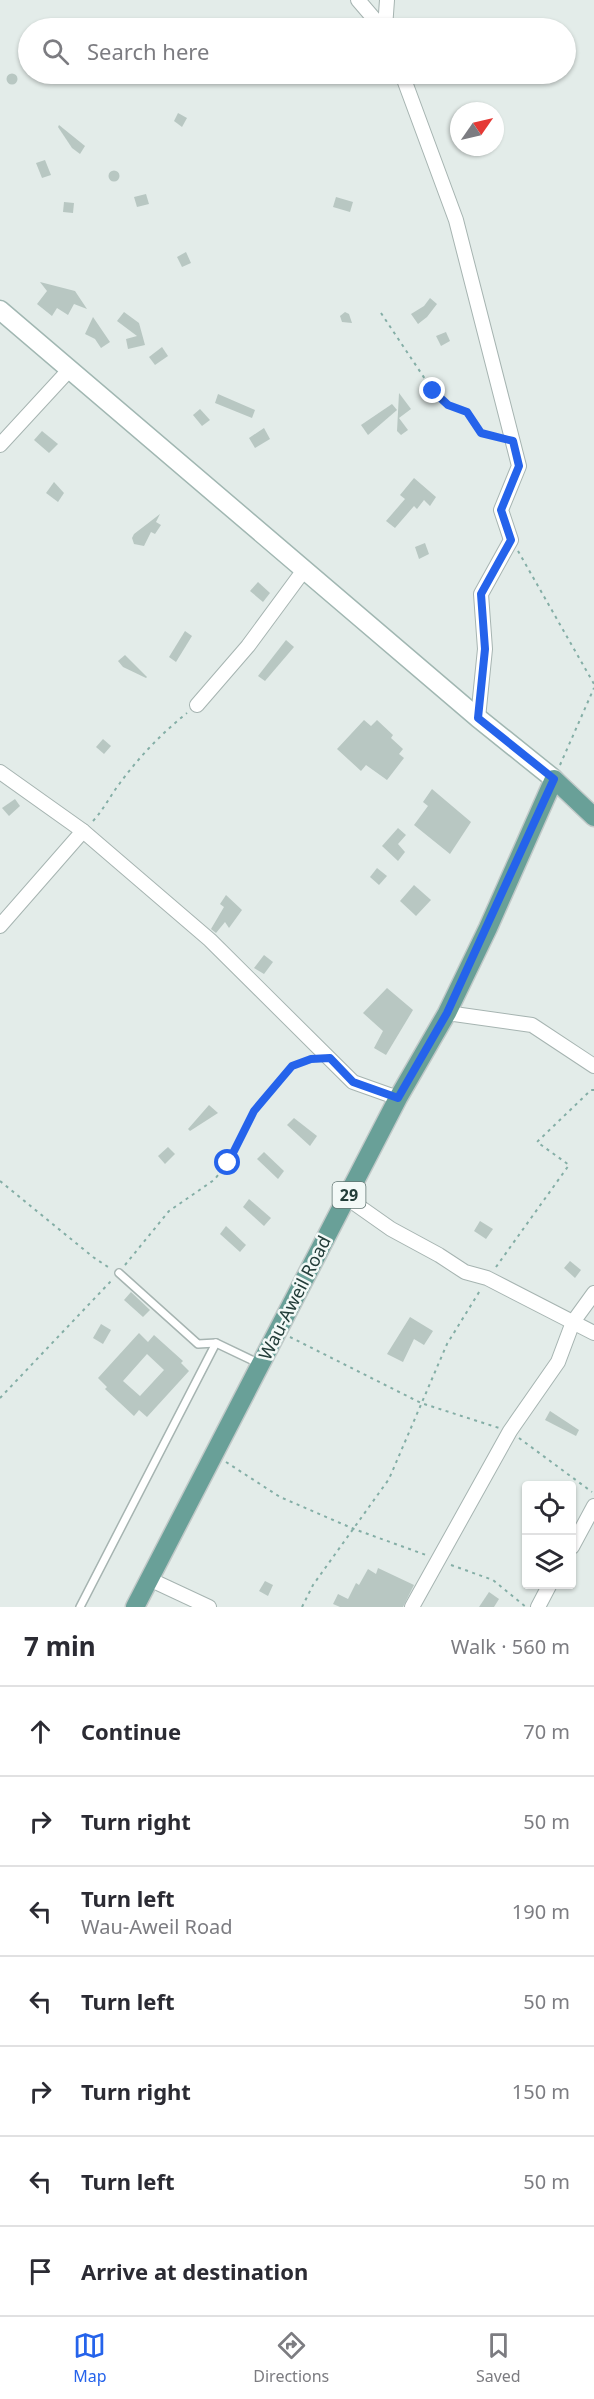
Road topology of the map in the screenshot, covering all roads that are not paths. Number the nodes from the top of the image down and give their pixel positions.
1 (358, 0) edge
2 (387, 0) edge
3 (374, 18) edge
4 (384, 18) edge
5 (406, 84) edge
6 (0, 310) edge
7 (70, 369) junction
8 (0, 446) edge
9 (304, 570) junction
10 (196, 705) road end
11 (478, 718) junction
12 (0, 772) edge
13 (554, 779) junction
14 (594, 817) edge
15 (83, 831) junction
16 (0, 926) edge
17 (447, 1013) junction
18 (594, 1066) edge
19 (398, 1098) junction
20 (347, 1198) junction
21 (119, 1273) road end
22 (594, 1293) edge
23 (573, 1322) junction
24 (594, 1333) edge
25 (216, 1343) junction
26 (261, 1364) junction
27 (594, 1506) edge
28 (576, 1539) edge
29 (149, 1579) junction
30 (547, 1589) edge
31 (80, 1607) edge
32 (135, 1607) edge
33 (209, 1607) edge
34 (412, 1607) edge
35 (538, 1607) edge

1 - 3 street
2 - 4 street
5 - 11 street
6 - 7 street
7 - 8 street
7 - 9 street
9 - 10 street
9 - 11 street
11 - 13 street
12 - 15 street
13 - 14 main road
13 - 17 main road, Wau-Aweil Road / 29
15 - 16 street
15 - 19 street
17 - 18 street
17 - 19 main road, Wau-Aweil Road / 29
19 - 20 main road, Wau-Aweil Road / 29
20 - 23 street
20 - 26 main road, Wau-Aweil Road / 29
21 - 25 lane
22 - 23 street
23 - 24 street
23 - 34 street
25 - 26 lane
25 - 31 lane
26 - 29 main road, Wau-Aweil Road / 29
27 - 28 street
29 - 32 main road, Wau-Aweil Road / 29
29 - 33 street
30 - 35 street

